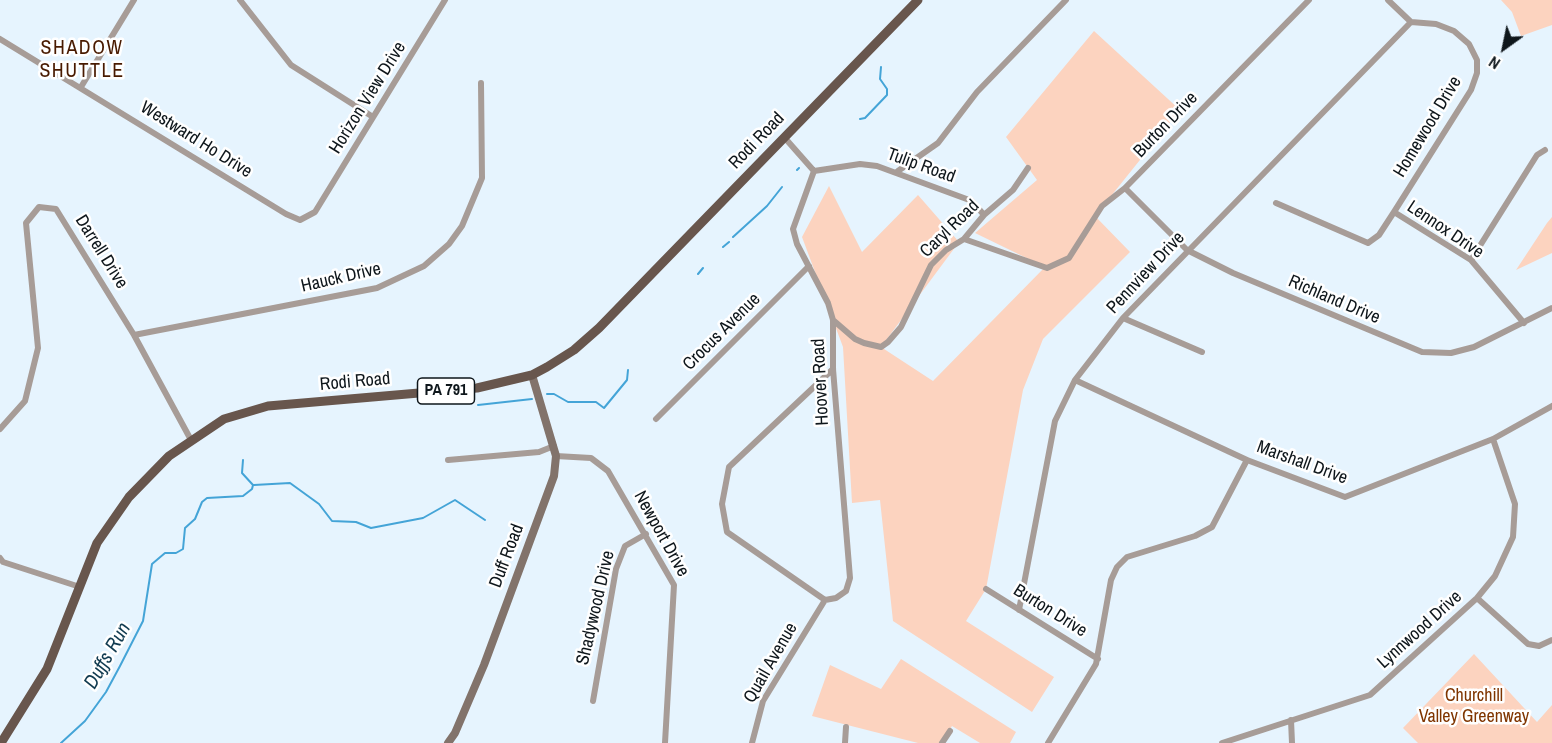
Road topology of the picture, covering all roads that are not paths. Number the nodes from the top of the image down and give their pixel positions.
1 (134, 0) edge
2 (240, 0) edge
3 (445, 0) edge
4 (918, 0) edge
5 (1066, 0) edge
6 (1309, 0) edge
7 (1388, 0) edge
8 (1412, 22) junction
9 (0, 39) edge
10 (481, 83) dead end
11 (81, 87) junction
12 (374, 117) junction
13 (784, 137) junction
14 (1545, 150) dead end
15 (1028, 168) dead end
16 (814, 171) junction
17 (898, 171) junction
18 (1125, 188) junction
19 (1276, 203) dead end
20 (315, 212) joint
21 (1394, 212) junction
22 (984, 215) junction
23 (964, 239) junction
24 (1188, 250) junction
25 (1471, 260) junction
26 (809, 266) junction
27 (1552, 308) edge
28 (1123, 318) junction
29 (833, 320) junction
30 (1524, 323) junction
31 (134, 335) junction
32 (1202, 352) dead end
33 (833, 369) junction
34 (532, 375) junction
35 (1075, 380) junction
36 (1552, 406) edge
37 (656, 419) dead end
38 (0, 429) edge
39 (1493, 439) junction
40 (191, 440) junction
41 (554, 446) junction
42 (556, 456) junction
43 (448, 459) dead end
44 (1248, 460) junction
45 (646, 534) junction
46 (0, 558) edge
47 (80, 587) junction
48 (986, 589) dead end
49 (1477, 598) junction
50 (825, 600) junction
51 (1019, 610) junction
52 (1552, 640) edge
53 (1098, 659) junction
54 (593, 701) dead end
55 (1291, 720) junction
56 (846, 727) dead end
57 (950, 730) dead end
58 (2, 743) edge
59 (448, 743) edge
60 (665, 743) edge
61 (752, 743) edge
62 (845, 743) edge
63 (942, 743) edge
64 (1048, 743) edge
65 (1222, 743) edge
66 (1292, 743) edge

1 - 11 street
2 - 12 street
3 - 12 street, Horizon View Drive
4 - 13 main road, Rodi Road / PA 791
5 - 17 street
6 - 18 street, Burton Drive
7 - 8 street
8 - 21 street, Homewood Drive
8 - 24 street, Pennview Drive
9 - 11 street, Westward Ho Drive
10 - 31 street, Hauck Drive
11 - 20 street, Westward Ho Drive
12 - 20 street, Horizon View Drive
13 - 16 street
13 - 34 main road, Rodi Road / PA 791
14 - 25 street
15 - 22 street, Caryl Road
16 - 17 street, Tulip Road
16 - 26 street, Hoover Road
17 - 22 street, Tulip Road
18 - 23 street, Burton Drive
18 - 24 street, Richland Drive
19 - 21 street, Lennox Drive
21 - 25 street, Lennox Drive
22 - 23 street, Caryl Road
23 - 29 street, Caryl Road
24 - 28 street, Pennview Drive
24 - 30 street, Richland Drive
25 - 30 street, Lennox Drive
26 - 29 street, Hoover Road
26 - 37 street, Crocus Avenue
27 - 30 street, Richland Drive
28 - 32 street
28 - 35 street, Pennview Drive
29 - 33 street, Hoover Road
31 - 38 street, Darrell Drive
31 - 40 street, Darrell Drive
33 - 50 street, Hoover Road
33 - 50 street
34 - 40 main road, Rodi Road / PA 791
34 - 41 street, Duff Road
35 - 44 street, Marshall Drive
35 - 51 street, Pennview Drive
36 - 39 street, Marshall Drive
39 - 44 street, Marshall Drive
39 - 49 street, Lynnwood Drive
40 - 47 main road, Rodi Road / PA 791
41 - 42 street, Duff Road
41 - 43 street
42 - 45 street, Newport Drive
42 - 59 street, Duff Road
44 - 53 street
45 - 54 street, Shadywood Drive
45 - 60 street, Newport Drive
46 - 47 street
47 - 58 main road, Rodi Road / PA 791
48 - 51 street, Burton Drive
49 - 52 street
49 - 55 street, Lynnwood Drive
50 - 61 street, Quail Avenue
51 - 53 street, Burton Drive
53 - 64 street
55 - 65 street, Lynnwood Drive
55 - 66 street
56 - 62 street
57 - 63 street

